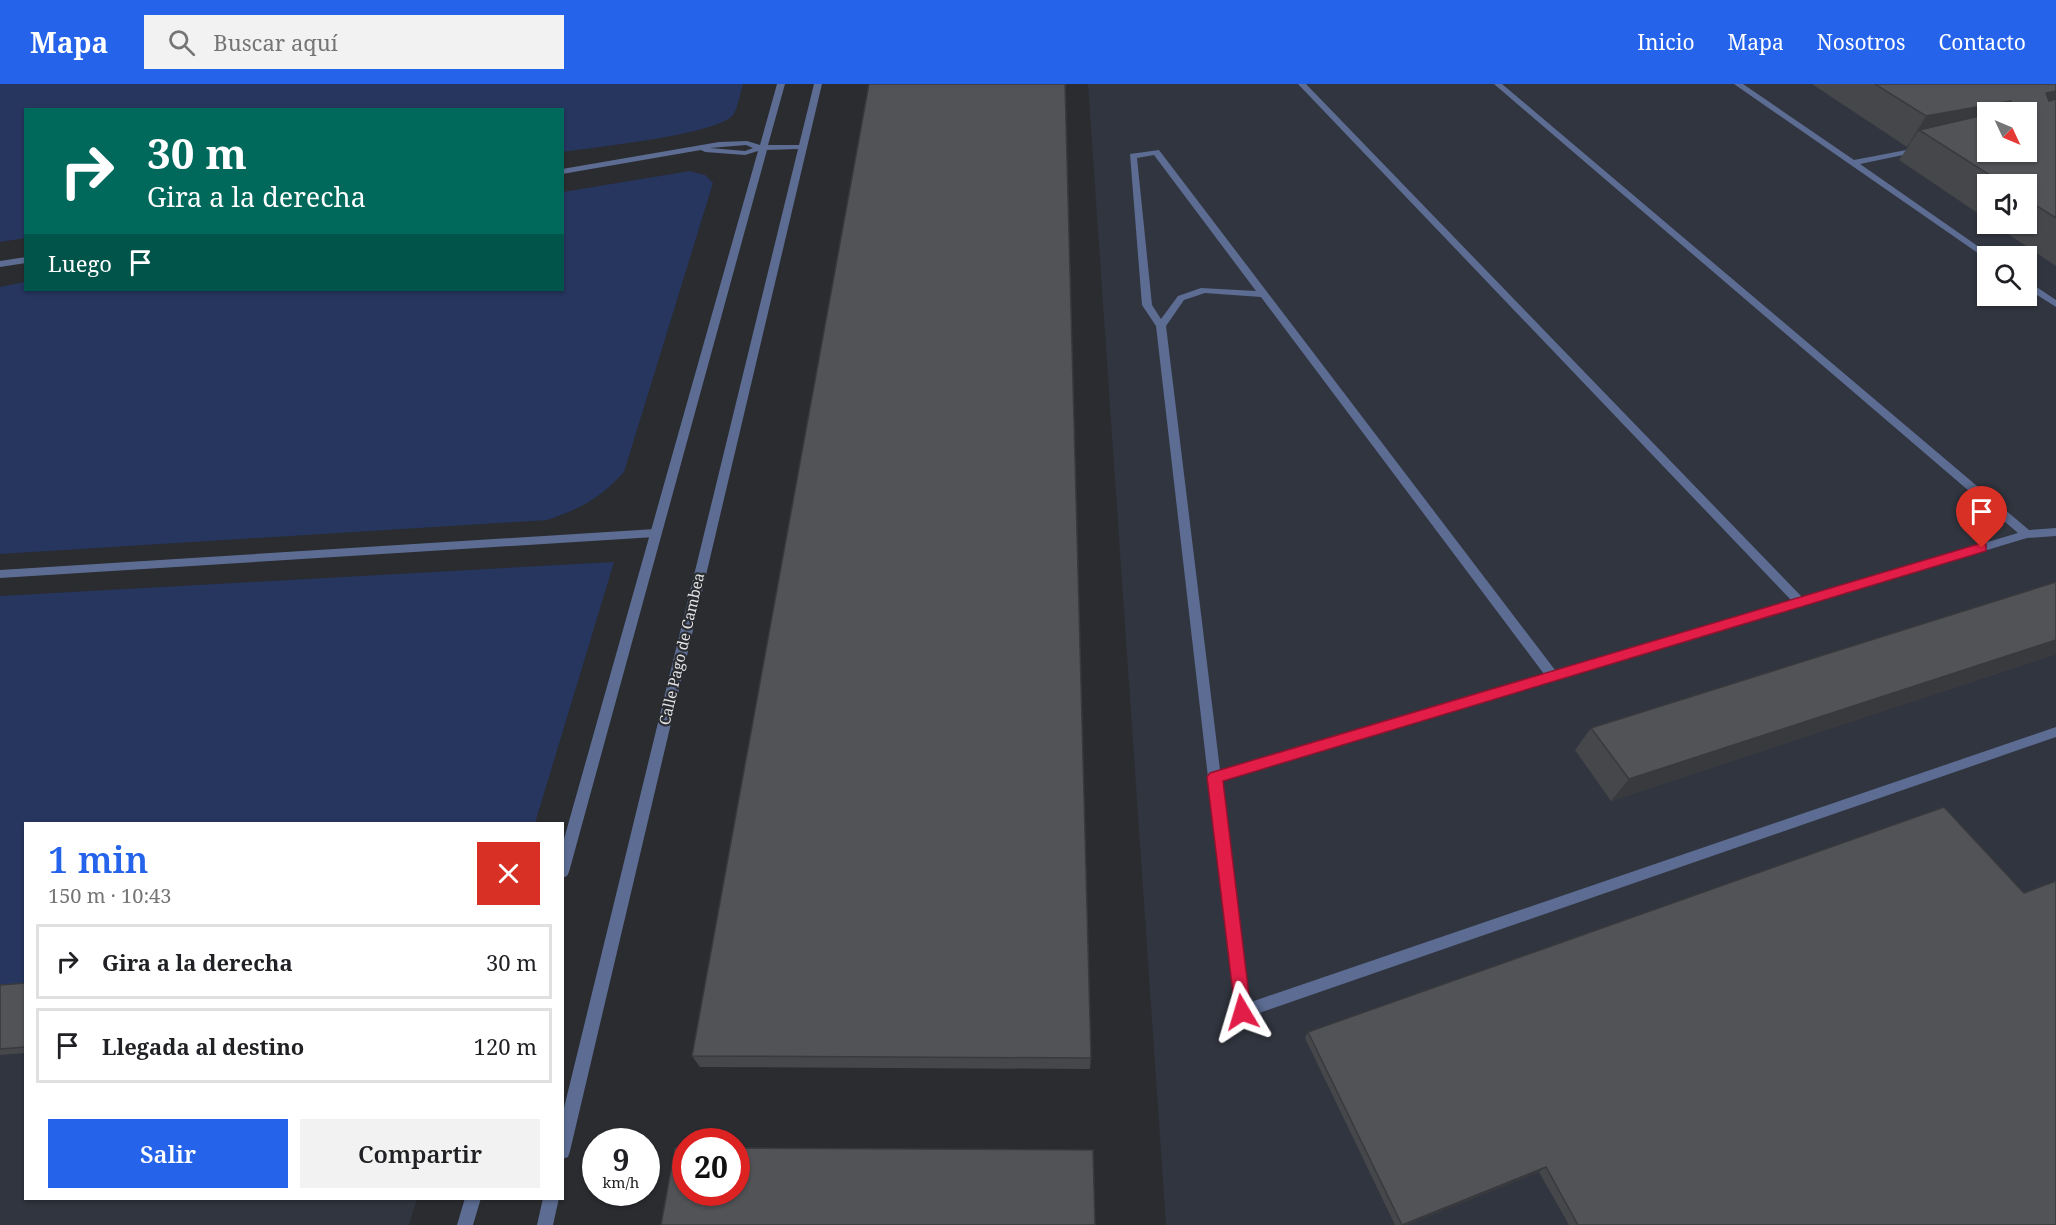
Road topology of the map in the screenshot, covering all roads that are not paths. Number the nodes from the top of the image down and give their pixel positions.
1 (781, 84) edge
2 (818, 84) edge
3 (1302, 84) edge
4 (1498, 84) edge
5 (1738, 84) edge
6 (801, 147) junction
7 (1931, 147) edge
8 (761, 148) junction
9 (1852, 163) junction
10 (564, 172) edge
11 (1977, 248) edge
12 (24, 260) edge
13 (0, 264) edge
14 (2037, 291) edge
15 (1263, 294) junction
16 (2056, 304) edge
17 (1161, 326) junction
18 (2056, 532) edge
19 (655, 533) junction
20 (2027, 534) junction
21 (0, 574) edge
22 (1800, 602) junction
23 (1553, 676) junction
24 (2056, 732) edge
25 (1215, 777) junction
26 (564, 865) edge
27 (564, 1143) edge
28 (472, 1200) edge
29 (551, 1200) edge
30 (465, 1225) edge
31 (545, 1225) edge

1 - 8 street
2 - 6 street, Calle Pago de Cambea
3 - 22 street
4 - 20 street
5 - 9 street
6 - 8 street
6 - 27 street, Calle Pago de Cambea
7 - 9 street
8 - 10 street
8 - 19 street
9 - 11 street
12 - 13 street
14 - 16 street
15 - 17 street
15 - 17 street
15 - 23 street
17 - 25 street
18 - 20 street
19 - 21 street
19 - 26 street
20 - 22 street
22 - 23 street
23 - 25 street
24 - 25 street
28 - 30 street
29 - 31 street

